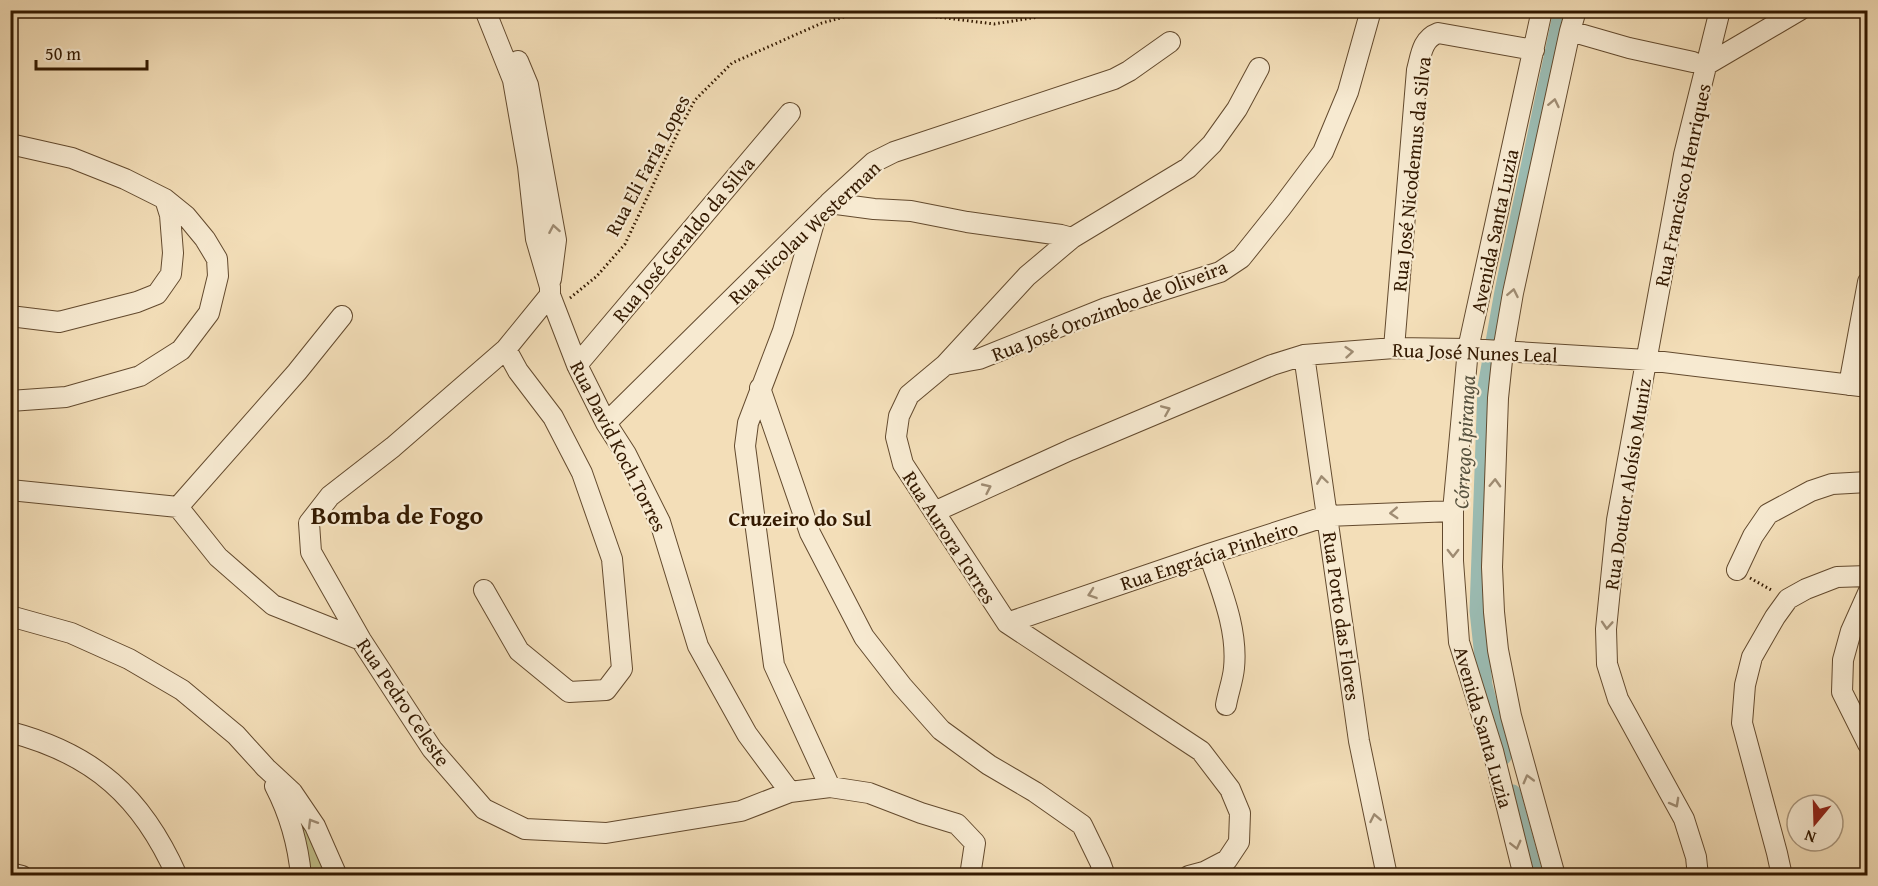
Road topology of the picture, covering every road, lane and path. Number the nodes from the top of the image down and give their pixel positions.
1 (485, 10) edge
2 (497, 10) edge
3 (1050, 10) edge
4 (1371, 10) edge
5 (1542, 10) edge
6 (1576, 10) edge
7 (1720, 10) edge
8 (1800, 10) edge
9 (1570, 31) junction
10 (1170, 42) dead end
11 (1534, 50) junction
12 (1700, 63) junction
13 (1259, 68) dead end
14 (789, 113) dead end
15 (10, 144) edge
16 (165, 199) junction
17 (823, 210) junction
18 (1072, 238) junction
19 (1868, 282) edge
20 (552, 298) junction
21 (10, 316) edge
22 (342, 316) dead end
23 (1394, 348) junction
24 (506, 349) junction
25 (1485, 350) junction
26 (1304, 356) junction
27 (1647, 360) junction
28 (577, 364) junction
29 (945, 365) junction
30 (1858, 386) edge
31 (760, 388) junction
32 (10, 401) edge
33 (606, 423) junction
34 (1868, 482) edge
35 (10, 490) edge
36 (178, 507) junction
37 (1453, 511) junction
38 (934, 512) junction
39 (1328, 516) junction
40 (1209, 554) junction
41 (1737, 570) joint
42 (1868, 576) edge
43 (484, 590) dead end
44 (1868, 594) edge
45 (1788, 599) junction
46 (10, 616) edge
47 (1007, 623) junction
48 (361, 640) junction
49 (1226, 705) dead end
50 (10, 732) edge
51 (1868, 744) edge
52 (266, 768) junction
53 (830, 787) junction
54 (790, 792) junction
55 (10, 873) edge
56 (22, 876) edge
57 (177, 876) edge
58 (301, 876) edge
59 (336, 876) edge
60 (970, 876) edge
61 (1105, 876) edge
62 (1189, 876) edge
63 (1387, 876) edge
64 (1524, 876) edge
65 (1555, 876) edge
66 (1698, 876) edge
67 (1782, 876) edge

1 - 20 street, Rua David Koch Torres
20 -> 2 street, Rua David Koch Torres
3 - 20 path, Rua Eli Faria Lopes
4 - 29 street, Rua José Orozimbo de Oliveira
5 - 11 street, Avenida Santa Luzia
6 - 9 street, Avenida Santa Luzia
7 - 12 street, Rua Francisco Henriques
8 - 12 street
9 - 12 street
25 -> 9 street, Avenida Santa Luzia
10 - 17 street, Rua Nicolau Westerman
11 - 23 street, Rua José Nicodemus da Silva
11 - 25 street, Avenida Santa Luzia
12 - 27 street, Rua Francisco Henriques
13 - 18 street, Rua Aurora Torres
14 - 28 street, Rua José Geraldo da Silva
15 - 16 street
16 - 21 street
16 - 32 street
17 - 18 street
17 - 31 street
17 - 33 street, Rua Nicolau Westerman
18 - 29 street, Rua Aurora Torres
19 - 30 street
20 - 24 street, Rua Pedro Celeste
20 - 28 street, Rua David Koch Torres
22 - 36 street
23 - 25 street, Rua José Nunes Leal
26 -> 23 street, Rua José Nunes Leal
24 - 43 street
24 - 48 street, Rua Pedro Celeste
25 - 27 street, Rua José Nunes Leal
25 - 37 street, Avenida Santa Luzia
65 -> 25 street, Avenida Santa Luzia
38 -> 26 street, Rua José Nunes Leal
39 -> 26 street, Rua Porto das Flores
27 - 30 street, Rua José Nunes Leal
27 -> 66 street, Rua Doutor Aloísio Muniz
28 - 33 street, Rua David Koch Torres
29 - 38 street, Rua Aurora Torres
31 - 53 street
31 - 61 street
33 - 54 street, Rua David Koch Torres
34 - 41 street
35 - 36 street
36 - 48 street
37 -> 39 street, Rua Engrácia Pinheiro
37 -> 64 street, Avenida Santa Luzia
38 - 47 street, Rua Aurora Torres
39 - 40 street, Rua Engrácia Pinheiro
63 -> 39 street, Rua Porto das Flores
40 -> 47 street, Rua Engrácia Pinheiro
40 - 49 street
41 - 45 path
42 - 45 street
44 - 51 street
45 - 67 street
46 - 52 street
47 - 62 street, Rua Aurora Torres
48 - 54 street, Rua Pedro Celeste
50 - 57 street
52 - 58 street
59 -> 52 street
53 - 54 street, Rua Pedro Celeste
53 - 60 street, Rua Pedro Celeste
55 - 56 street

